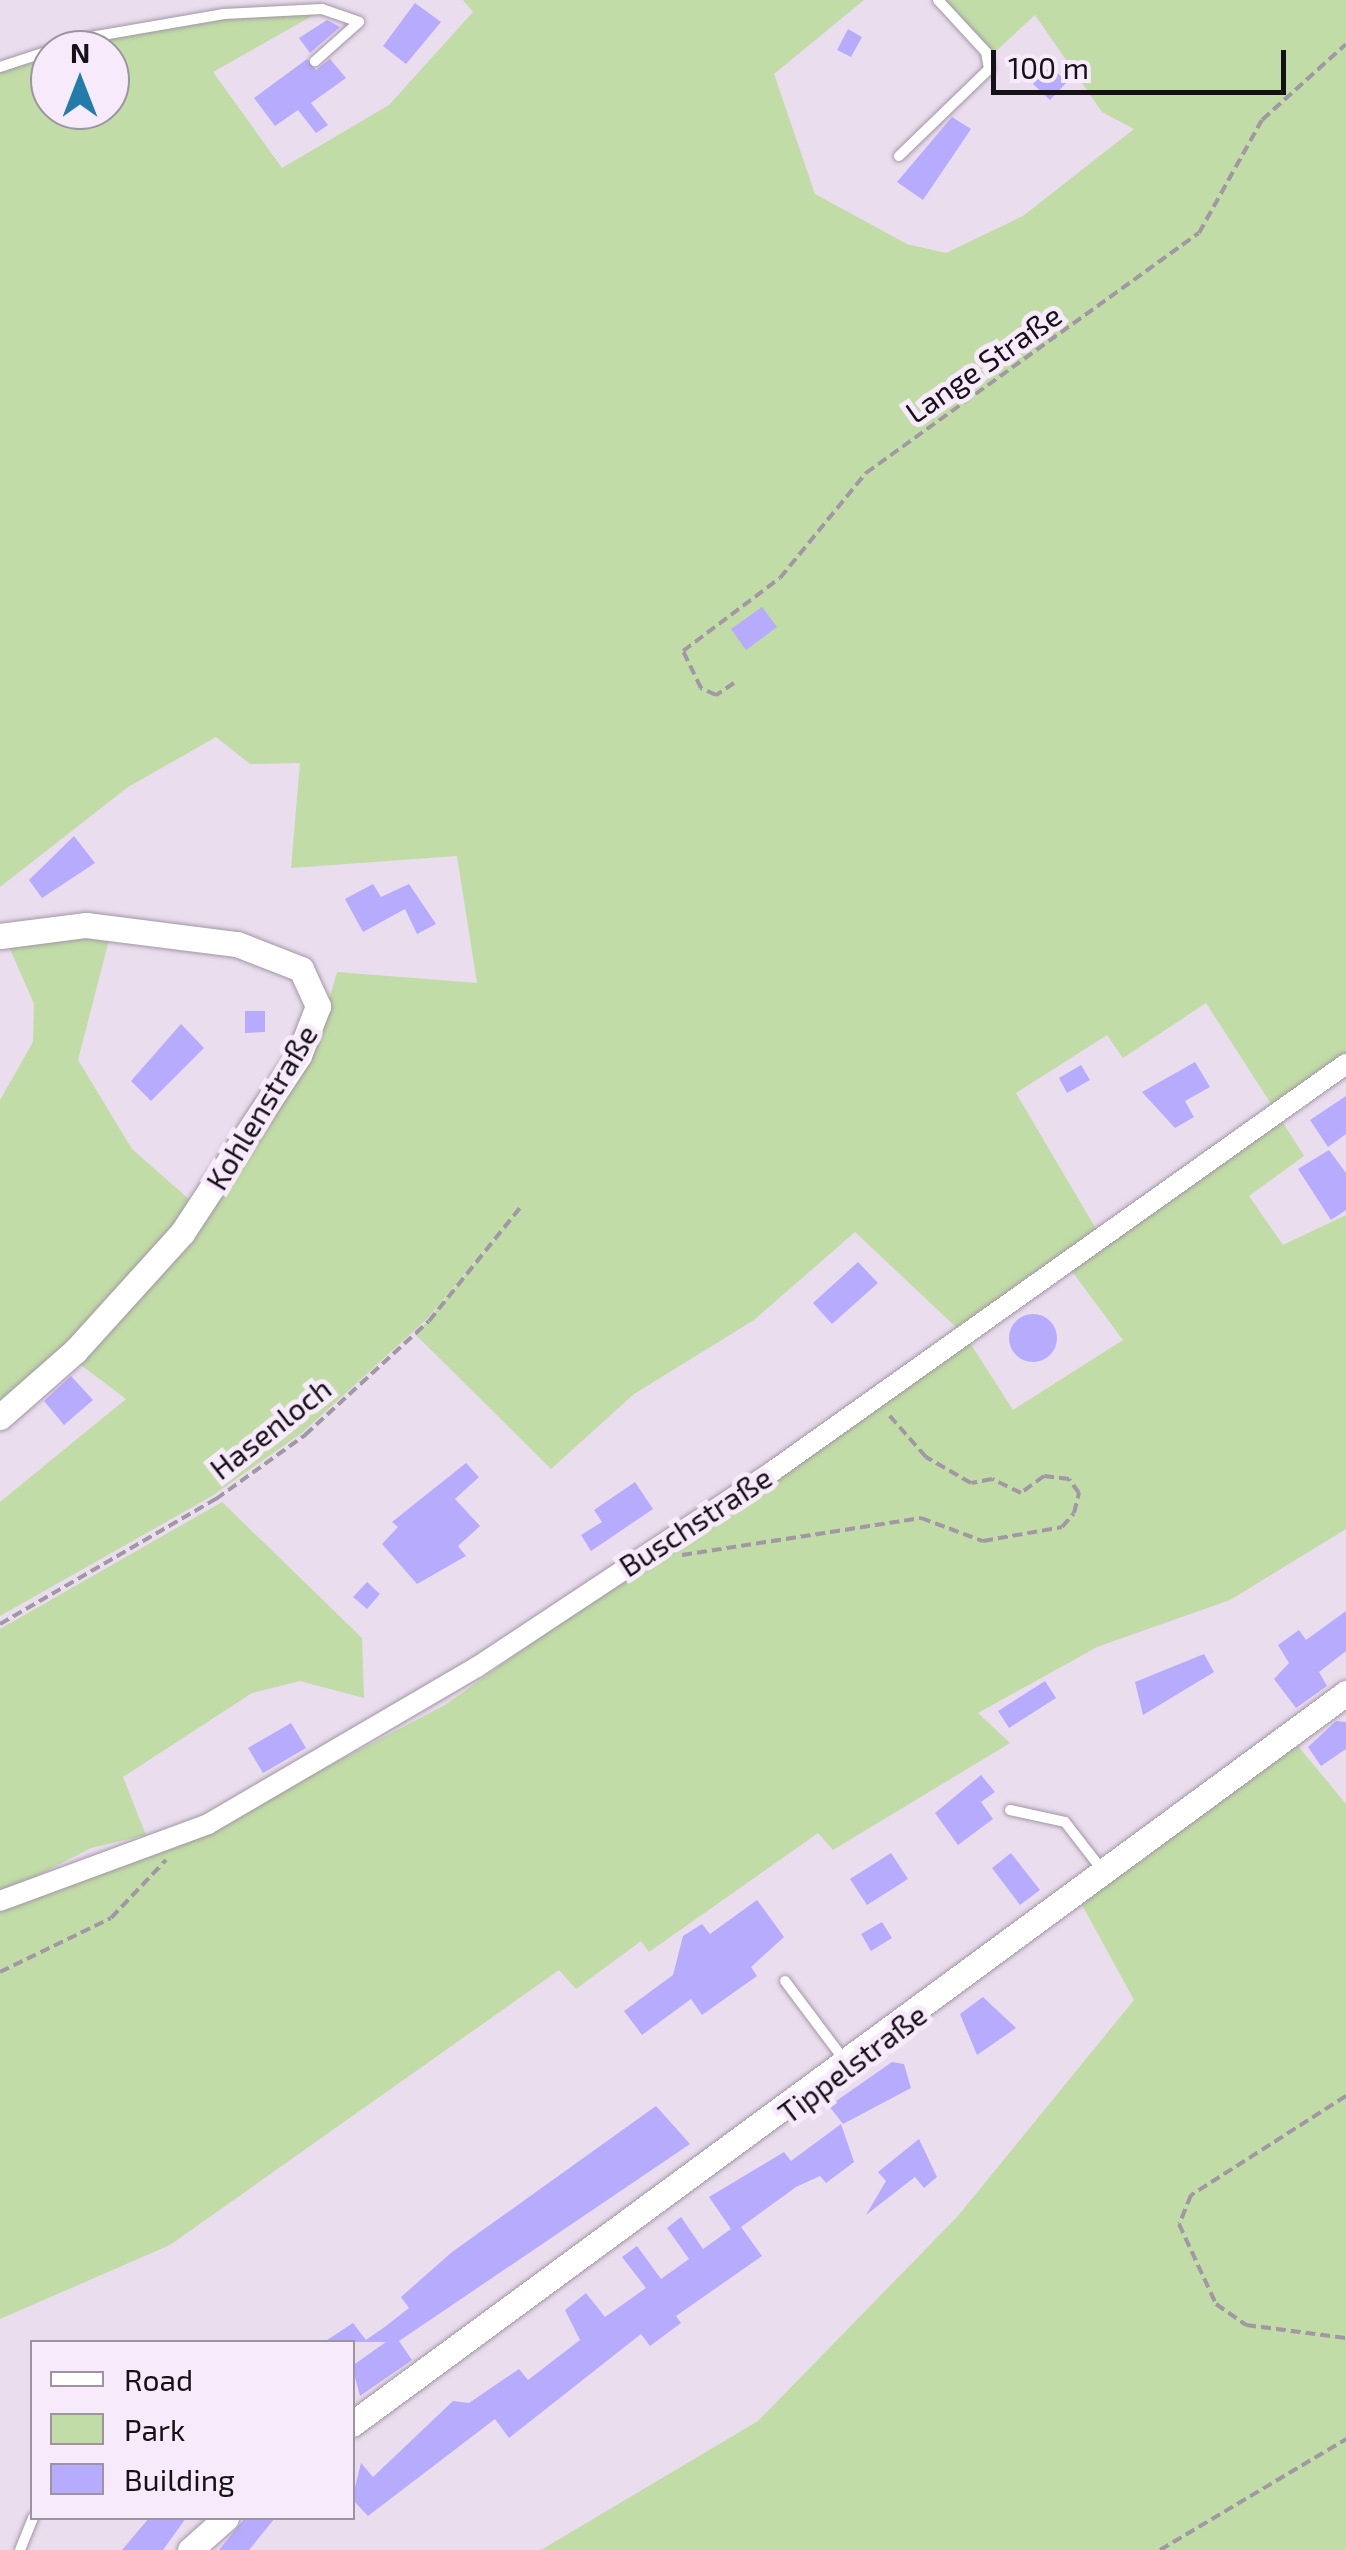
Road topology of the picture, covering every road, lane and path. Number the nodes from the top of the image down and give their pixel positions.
1 (938, 0) edge
2 (1346, 44) edge
3 (315, 61) dead end
4 (0, 66) edge
5 (899, 156) dead end
6 (734, 684) dead end
7 (0, 936) edge
8 (1346, 1064) edge
9 (520, 1208) dead end
10 (872, 1396) junction
11 (0, 1416) edge
12 (644, 1555) junction
13 (0, 1624) edge
14 (1346, 1692) edge
15 (1010, 1810) dead end
16 (170, 1840) junction
17 (1104, 1872) junction
18 (0, 1901) edge
19 (0, 1972) edge
20 (784, 1981) dead end
21 (848, 2066) junction
22 (1346, 2096) edge
23 (1346, 2338) edge
24 (355, 2422) edge
25 (1346, 2440) edge
26 (32, 2520) edge
27 (224, 2520) edge
28 (20, 2550) edge
29 (190, 2550) edge
30 (1160, 2550) edge

1 - 5 lane
2 - 6 path, Lange Straße
3 - 4 lane
7 - 11 street, Kohlenstraße
8 - 10 street, Buschstraße
9 - 13 path, Hasenloch
10 - 12 street, Buschstraße
10 - 12 path
12 - 16 street, Buschstraße
14 - 17 street, Tippelstraße
15 - 17 lane
16 - 18 street, Buschstraße
16 - 19 path
17 - 21 street, Tippelstraße
20 - 21 lane
21 - 24 street, Tippelstraße
22 - 23 path
25 - 30 path
26 - 28 lane
27 - 29 street

